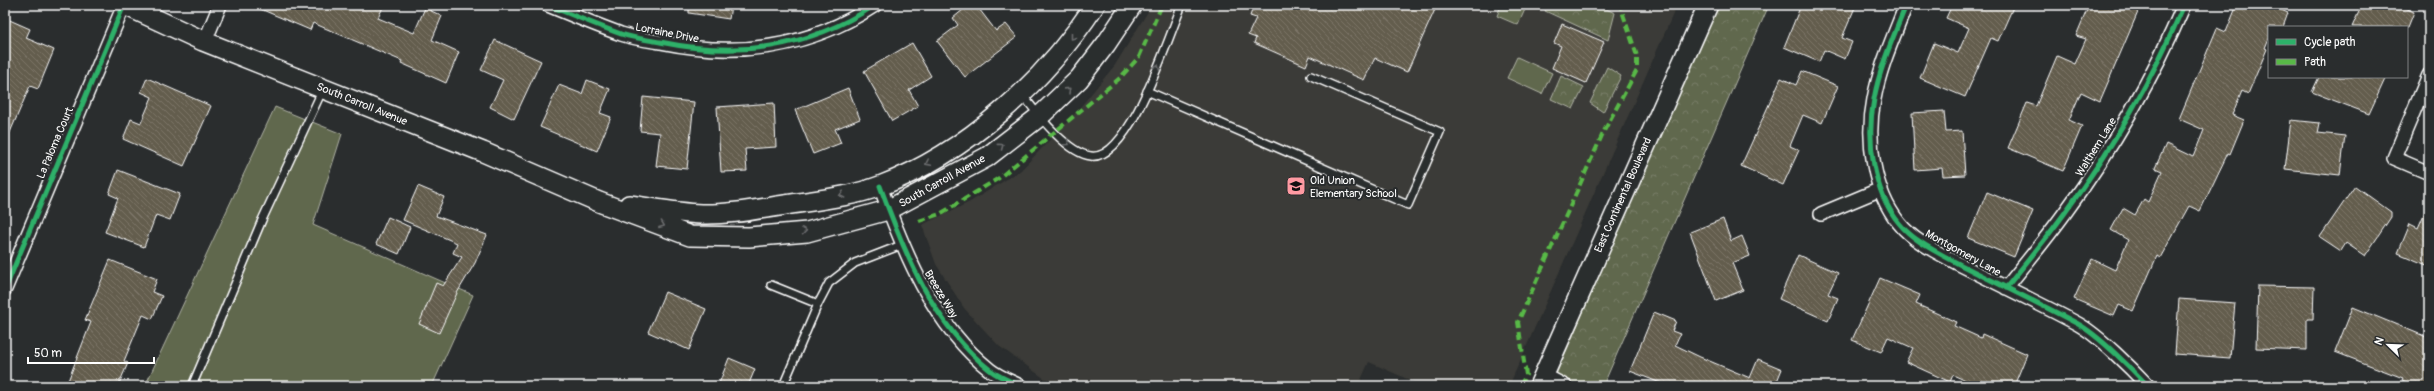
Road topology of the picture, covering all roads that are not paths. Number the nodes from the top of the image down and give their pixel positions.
1 (125, 5) edge
2 (220, 5) edge
3 (548, 5) edge
4 (875, 5) edge
5 (1095, 5) edge
6 (1132, 5) edge
7 (1182, 5) edge
8 (1708, 5) edge
9 (1906, 5) edge
10 (2184, 5) edge
11 (202, 41) junction
12 (2429, 75) edge
13 (1311, 76) dead end
14 (323, 89) junction
15 (1147, 91) junction
16 (1021, 94) junction
17 (1040, 116) junction
18 (2429, 173) edge
19 (880, 186) junction
20 (1881, 189) junction
21 (599, 202) junction
22 (888, 210) junction
23 (1822, 214) dead end
24 (904, 244) junction
25 (771, 285) dead end
26 (2006, 288) junction
27 (5, 289) edge
28 (818, 304) junction
29 (1542, 380) edge
30 (192, 386) edge
31 (783, 386) edge
32 (1020, 386) edge
33 (1565, 386) edge
34 (2148, 386) edge

1 - 11 main road, South Carroll Avenue
1 - 27 street, La Paloma Court
2 - 11 street
3 - 4 street, Lorraine Drive
5 -> 16 main road, South Carroll Avenue
17 -> 6 main road, South Carroll Avenue
15 -> 7 lane
8 - 29 main road, East Continental Boulevard
9 - 20 street, Montgomery Lane
10 - 26 street, Walthem Lane
11 - 14 main road, South Carroll Avenue
12 - 18 street
13 - 15 lane
14 - 21 main road, South Carroll Avenue
14 - 30 lane
17 -> 15 lane
16 - 17 lane
16 -> 19 main road, South Carroll Avenue
22 -> 17 main road, South Carroll Avenue
19 -> 21 main road, South Carroll Avenue
19 - 22 street, Breeze Way
20 - 23 street
20 - 26 street, Montgomery Lane
21 -> 22 main road, South Carroll Avenue
22 - 24 street, Breeze Way
24 - 28 lane
24 - 32 street, Breeze Way
25 - 28 lane
26 - 34 street, Montgomery Lane
28 - 31 lane
29 - 33 street

